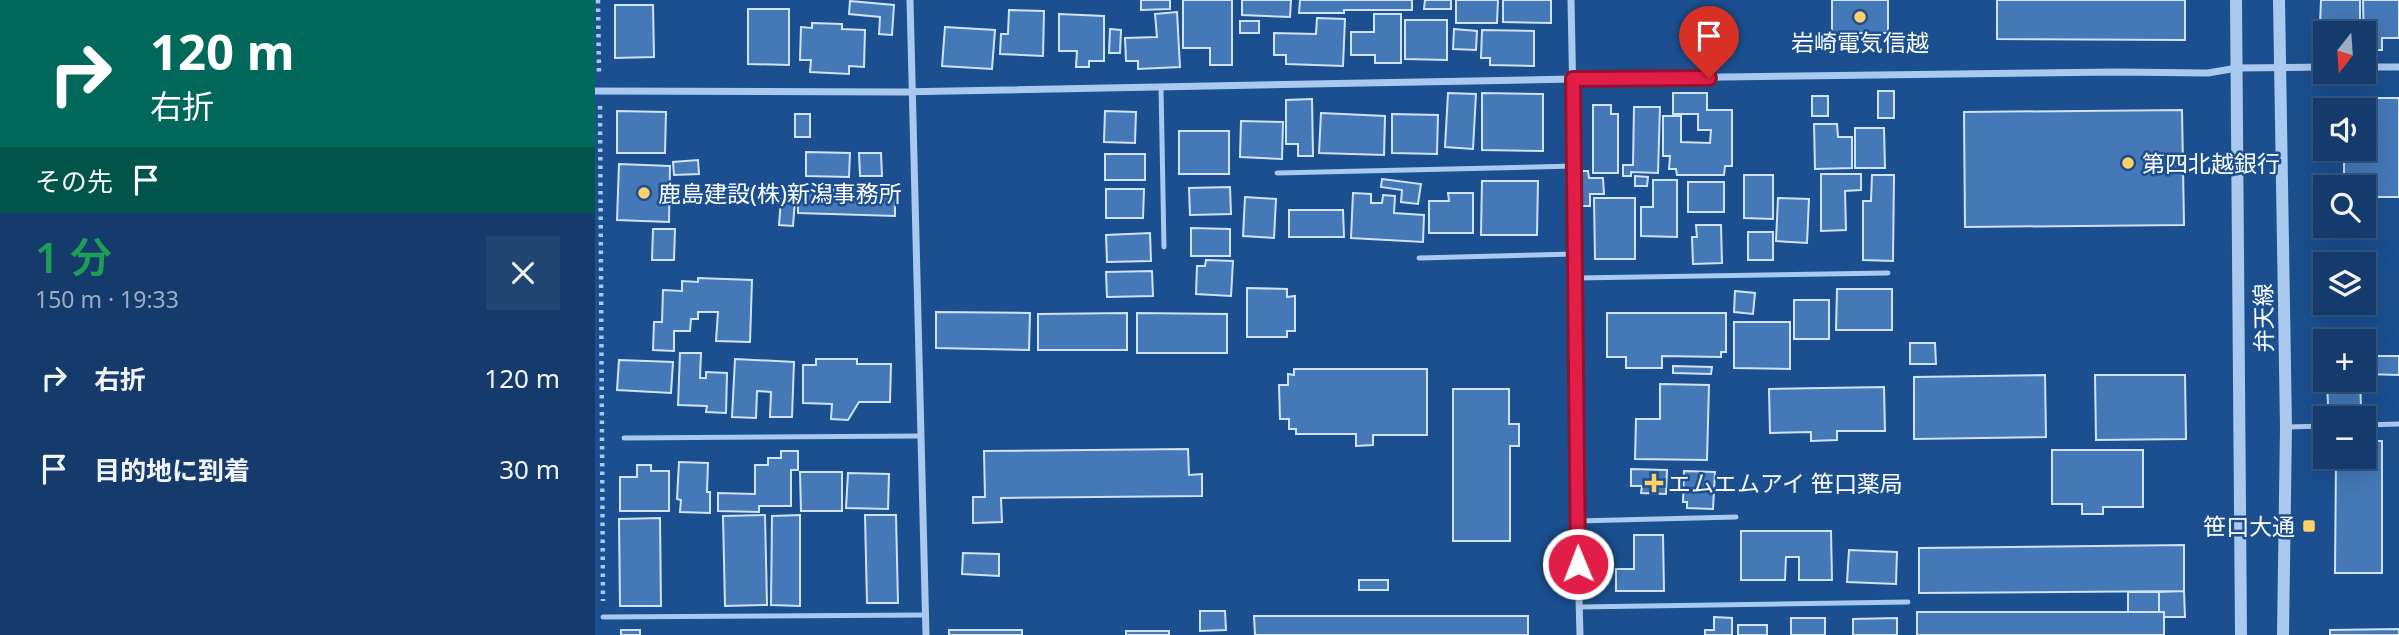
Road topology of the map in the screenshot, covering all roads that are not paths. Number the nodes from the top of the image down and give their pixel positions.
1 (910, 0) edge
2 (1571, 0) edge
3 (2236, 0) edge
4 (2279, 0) edge
5 (2377, 67) edge
6 (2399, 67) edge
7 (2237, 68) junction
8 (2313, 68) edge
9 (2279, 69) junction
10 (1573, 79) junction
11 (1161, 87) junction
12 (597, 91) edge
13 (912, 92) junction
14 (1575, 166) junction
15 (1277, 173) dead end
16 (1164, 247) dead end
17 (1576, 254) junction
18 (1419, 258) dead end
19 (1888, 274) dead end
20 (1576, 278) junction
21 (2399, 424) edge
22 (2376, 425) edge
23 (2313, 426) edge
24 (2286, 427) junction
25 (920, 436) junction
26 (624, 438) dead end
27 (1736, 517) dead end
28 (1577, 521) junction
29 (1908, 602) dead end
30 (1579, 607) junction
31 (926, 615) junction
32 (603, 617) road end
33 (926, 635) edge
34 (1580, 635) edge
35 (2241, 635) edge
36 (2283, 635) edge

1 - 13 street
2 - 10 street
3 - 7 street, 弁天線
4 - 9 street, 弁天線
5 - 6 street
7 - 9 street
7 - 10 street
7 - 35 street, 弁天線
8 - 9 street
9 - 24 street, 弁天線
10 - 11 street
10 - 14 street
11 - 13 street
11 - 16 lane
12 - 13 street
13 - 25 street
14 - 15 lane
14 - 17 street
17 - 18 lane
17 - 20 street
19 - 20 lane
20 - 28 street
21 - 22 lane
23 - 24 lane
24 - 36 street, 弁天線
25 - 26 lane
25 - 31 street
27 - 28 lane
28 - 30 street
29 - 30 lane
30 - 34 street
31 - 32 lane
31 - 33 street

